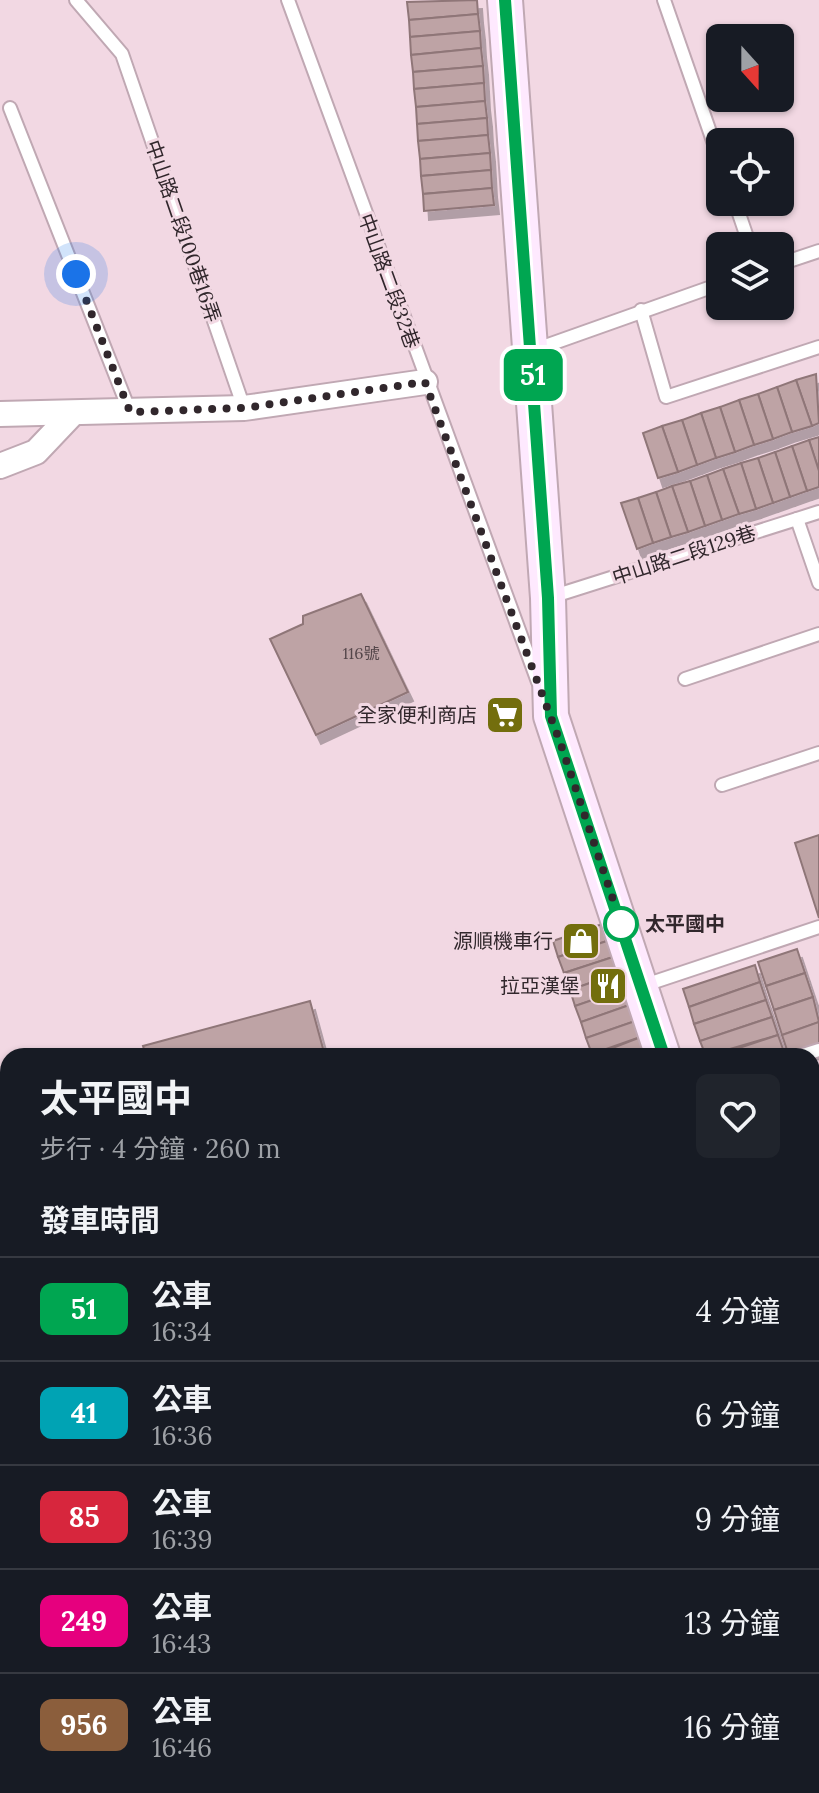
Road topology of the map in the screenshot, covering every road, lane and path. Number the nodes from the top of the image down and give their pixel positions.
1 (76, 0) edge
2 (288, 0) edge
3 (505, 0) edge
4 (664, 0) edge
5 (10, 108) dead end
6 (708, 128) edge
7 (819, 251) edge
8 (794, 259) edge
9 (706, 289) edge
10 (641, 310) junction
11 (819, 347) edge
12 (531, 351) junction
13 (425, 382) junction
14 (244, 408) junction
15 (130, 412) junction
16 (73, 413) junction
17 (0, 414) edge
18 (0, 466) edge
19 (819, 512) edge
20 (797, 519) junction
21 (819, 583) edge
22 (548, 598) junction
23 (819, 634) edge
24 (685, 679) dead end
25 (560, 742) junction
26 (819, 753) edge
27 (722, 785) dead end
28 (819, 927) edge
29 (642, 986) junction
30 (661, 1048) edge

1 - 14 lane, 中山路二段100巷16弄
2 - 13 lane, 中山路二段32巷
3 - 12 main road
4 - 6 lane
5 - 15 lane
7 - 8 lane
9 - 10 lane
10 - 11 lane
10 - 12 lane
12 - 22 main road
13 - 14 street
13 - 25 lane, 中山路二段32巷
14 - 15 street
15 - 16 street
16 - 17 street
16 - 18 street
19 - 20 lane, 中山路二段129巷
20 - 21 lane
20 - 22 lane, 中山路二段129巷
22 - 25 main road
23 - 24 lane
25 - 29 main road
26 - 27 lane
28 - 29 lane
29 - 30 main road

